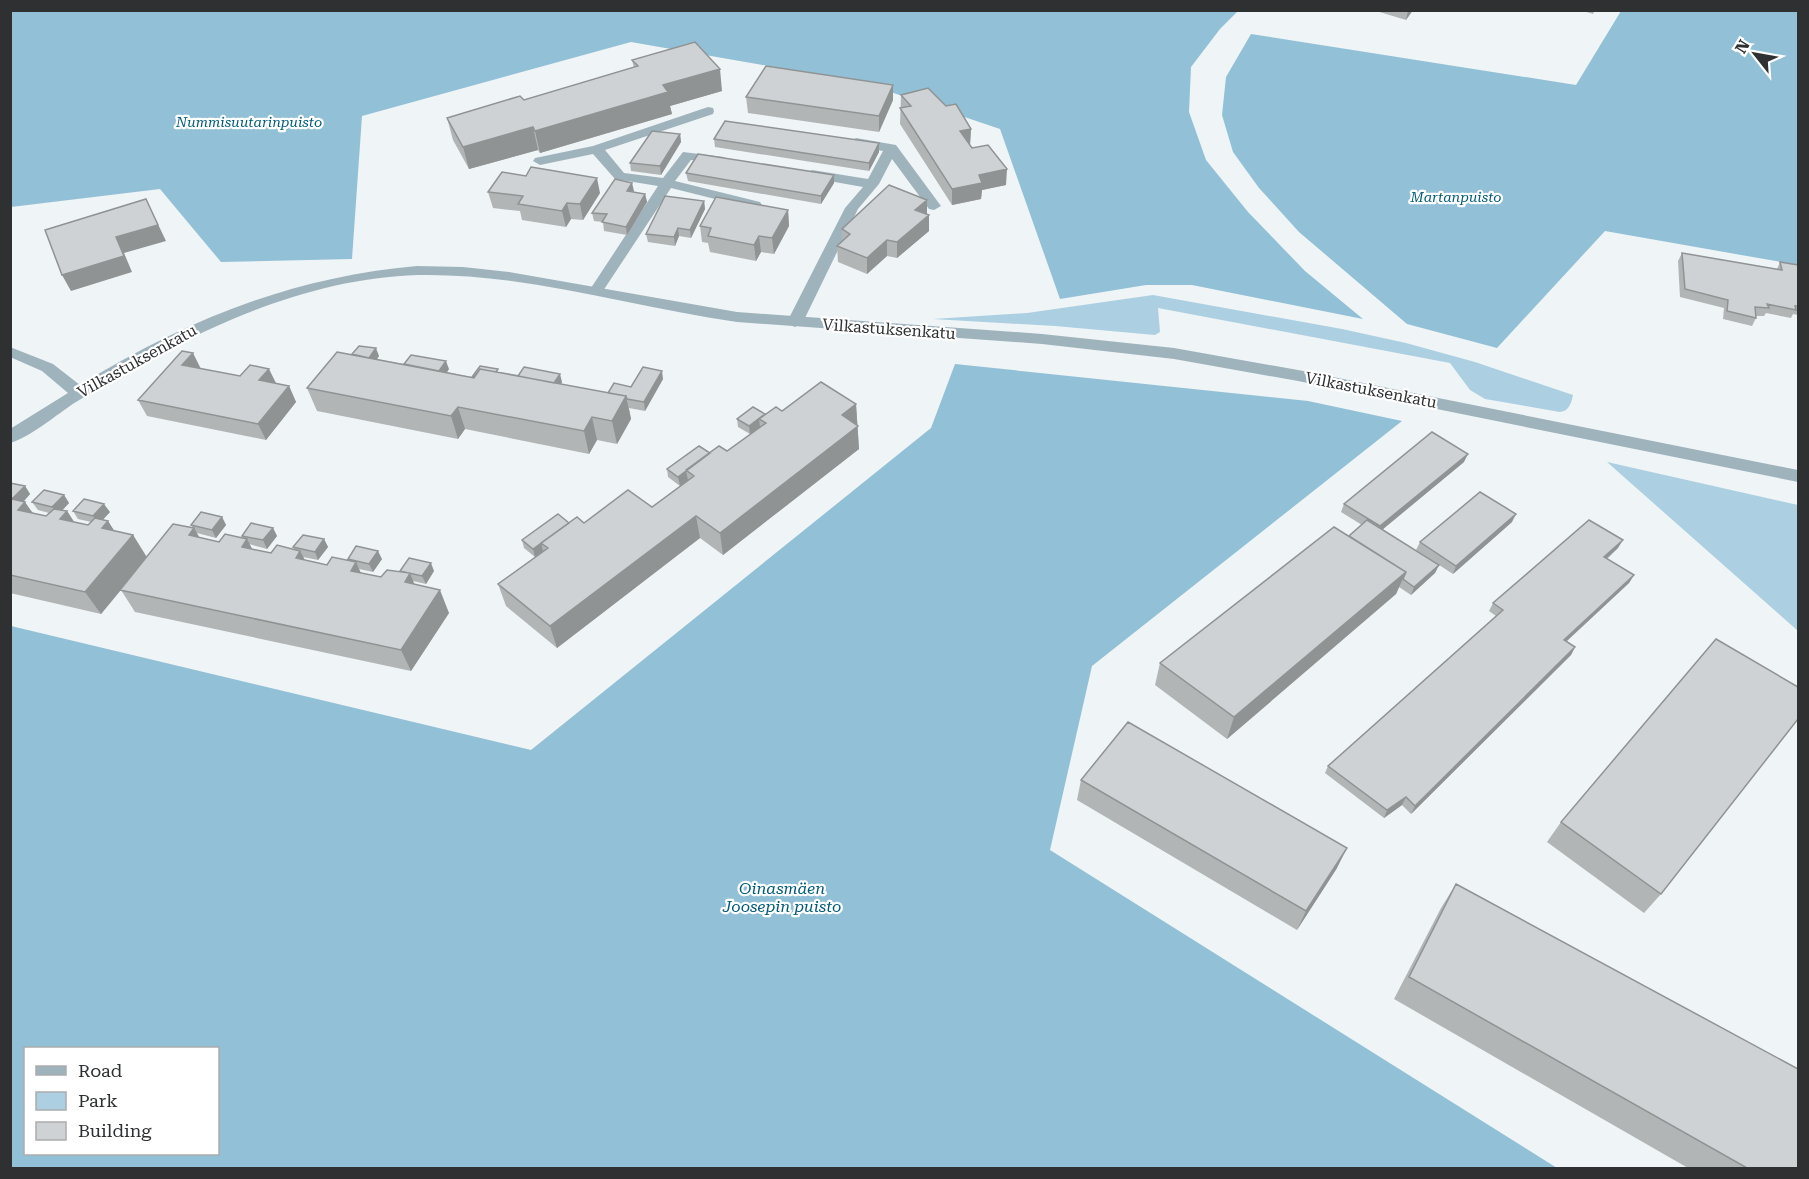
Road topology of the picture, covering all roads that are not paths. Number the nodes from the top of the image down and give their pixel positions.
1 (708, 111) dead end
2 (846, 140) edge
3 (891, 148) junction
4 (596, 149) junction
5 (540, 161) edge
6 (732, 162) edge
7 (801, 172) edge
8 (667, 183) junction
9 (872, 184) junction
10 (755, 205) edge
11 (934, 206) dead end
12 (596, 291) junction
13 (795, 322) junction
14 (10, 352) edge
15 (78, 393) junction
16 (10, 437) edge
17 (1798, 476) edge

1 - 4 street
2 - 3 street
3 - 9 street
3 - 11 street
4 - 5 street
4 - 8 street
6 - 8 street
7 - 9 street
8 - 10 street
8 - 12 street
9 - 13 street
12 - 13 street, Vilkastuksenkatu
12 - 15 street, Vilkastuksenkatu
13 - 17 street, Vilkastuksenkatu
14 - 15 street
15 - 16 street, Vilkastuksenkatu

